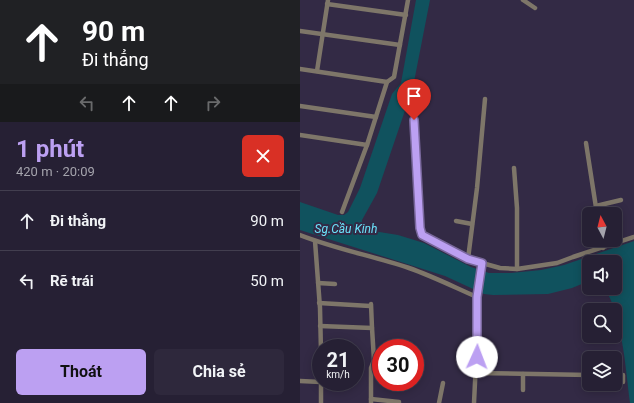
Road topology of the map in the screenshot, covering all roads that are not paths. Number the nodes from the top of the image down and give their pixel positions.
1 (408, 0) edge
2 (523, 0) edge
3 (327, 2) edge
4 (535, 8) dead end
5 (406, 15) junction
6 (300, 31) edge
7 (323, 34) junction
8 (400, 45) junction
9 (300, 68) edge
10 (317, 71) junction
11 (387, 82) junction
12 (485, 99) dead end
13 (300, 106) edge
14 (376, 117) junction
15 (414, 120) dead end
16 (300, 135) edge
17 (586, 143) dead end
18 (367, 145) junction
19 (514, 168) dead end
20 (621, 200) dead end
21 (596, 206) joint
22 (342, 212) dead end
23 (456, 221) dead end
24 (472, 224) junction
25 (300, 235) edge
26 (634, 237) edge
27 (315, 240) junction
28 (603, 248) joint
29 (468, 259) junction
30 (482, 263) junction
31 (517, 269) junction
32 (318, 283) junction
33 (335, 284) dead end
34 (477, 295) junction
35 (319, 303) junction
36 (320, 326) junction
37 (372, 328) junction
38 (321, 339) edge
39 (476, 373) junction
40 (524, 374) junction
41 (582, 375) edge
42 (622, 375) edge
43 (300, 381) edge
44 (312, 382) edge
45 (623, 382) dead end
46 (443, 383) dead end
47 (523, 390) dead end
48 (321, 391) edge
49 (371, 401) edge
50 (399, 402) dead end
51 (321, 403) edge
52 (440, 403) edge
53 (474, 403) edge

1 - 5 street
2 - 4 street
3 - 5 street
3 - 7 street
5 - 8 street
6 - 7 street
7 - 8 street
7 - 10 street
8 - 11 street
9 - 10 street
10 - 11 street
11 - 14 street
12 - 24 street
13 - 14 street
14 - 18 street
15 - 29 street
16 - 18 street
17 - 21 street
18 - 22 street
19 - 31 street
20 - 21 street
23 - 24 street
24 - 29 street
25 - 27 street
26 - 28 street
27 - 32 street
27 - 34 street
28 - 31 street
29 - 30 street
30 - 31 street
30 - 34 street
32 - 33 street
32 - 35 street
34 - 39 street
35 - 36 street
35 - 37 street
36 - 37 street
36 - 38 street
37 - 49 street
39 - 40 street
39 - 53 street
40 - 41 street
40 - 47 street
42 - 45 street
43 - 44 street
46 - 52 street
48 - 51 street
49 - 50 street

